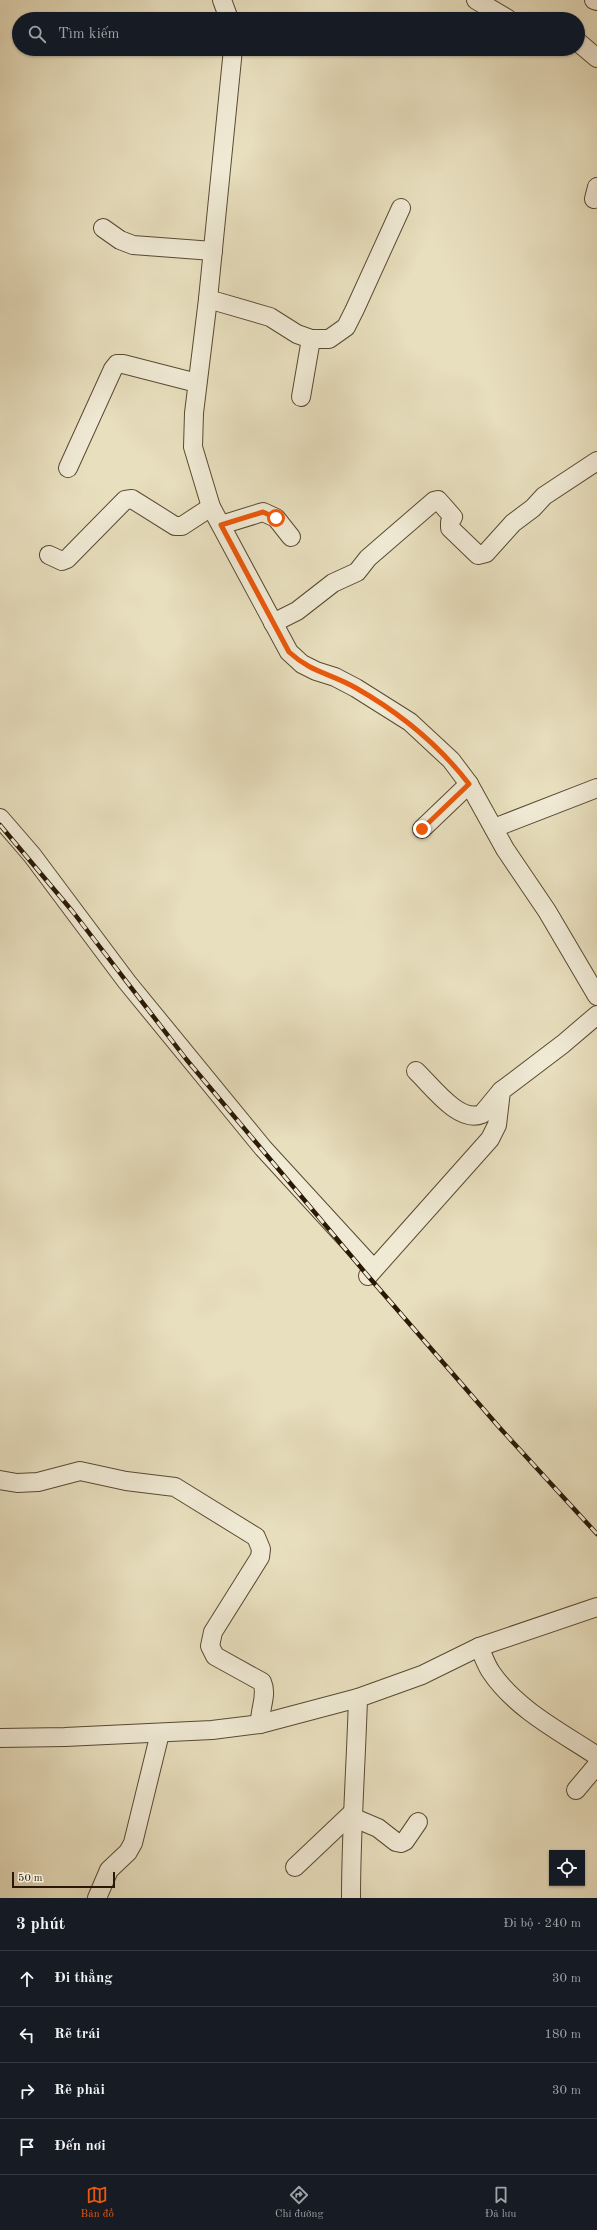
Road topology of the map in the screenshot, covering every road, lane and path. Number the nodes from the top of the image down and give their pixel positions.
1 (222, 0) edge
2 (476, 0) edge
3 (594, 0) edge
4 (597, 1) edge
5 (226, 12) edge
6 (496, 12) edge
7 (585, 48) edge
8 (232, 56) edge
9 (597, 58) edge
10 (401, 208) dead end
11 (103, 228) dead end
12 (213, 251) junction
13 (208, 299) junction
14 (310, 339) junction
15 (197, 383) junction
16 (301, 397) dead end
17 (597, 461) edge
18 (68, 468) dead end
19 (211, 507) junction
20 (221, 525) junction
21 (290, 537) dead end
22 (49, 555) dead end
23 (273, 623) junction
24 (469, 784) junction
25 (597, 788) edge
26 (0, 818) edge
27 (494, 828) junction
28 (422, 829) dead end
29 (597, 996) edge
30 (597, 1015) edge
31 (416, 1071) dead end
32 (501, 1090) junction
33 (0, 1480) edge
34 (597, 1607) edge
35 (478, 1647) junction
36 (358, 1698) junction
37 (260, 1724) junction
38 (160, 1733) junction
39 (0, 1738) edge
40 (597, 1758) edge
41 (597, 1765) edge
42 (576, 1790) dead end
43 (352, 1815) junction
44 (418, 1822) dead end
45 (296, 1867) dead end
46 (97, 1898) edge
47 (351, 1898) edge

1 - 5 street
2 - 6 street
3 - 4 street
7 - 9 street
8 - 12 street
10 - 14 street
11 - 12 street
12 - 13 street
13 - 14 street
13 - 15 street
14 - 16 street
15 - 18 street
15 - 19 street
17 - 23 street
19 - 20 street
19 - 22 street
20 - 21 street
20 - 23 street
23 - 24 street
24 - 27 street
24 - 28 street
25 - 27 street
26 - 32 street
27 - 29 street
30 - 32 street
31 - 32 street
33 - 37 street
34 - 35 street
35 - 36 street
35 - 40 street
36 - 37 street
36 - 43 street
37 - 38 street
38 - 39 street
38 - 46 street
41 - 42 street
43 - 44 street
43 - 45 street
43 - 47 street

